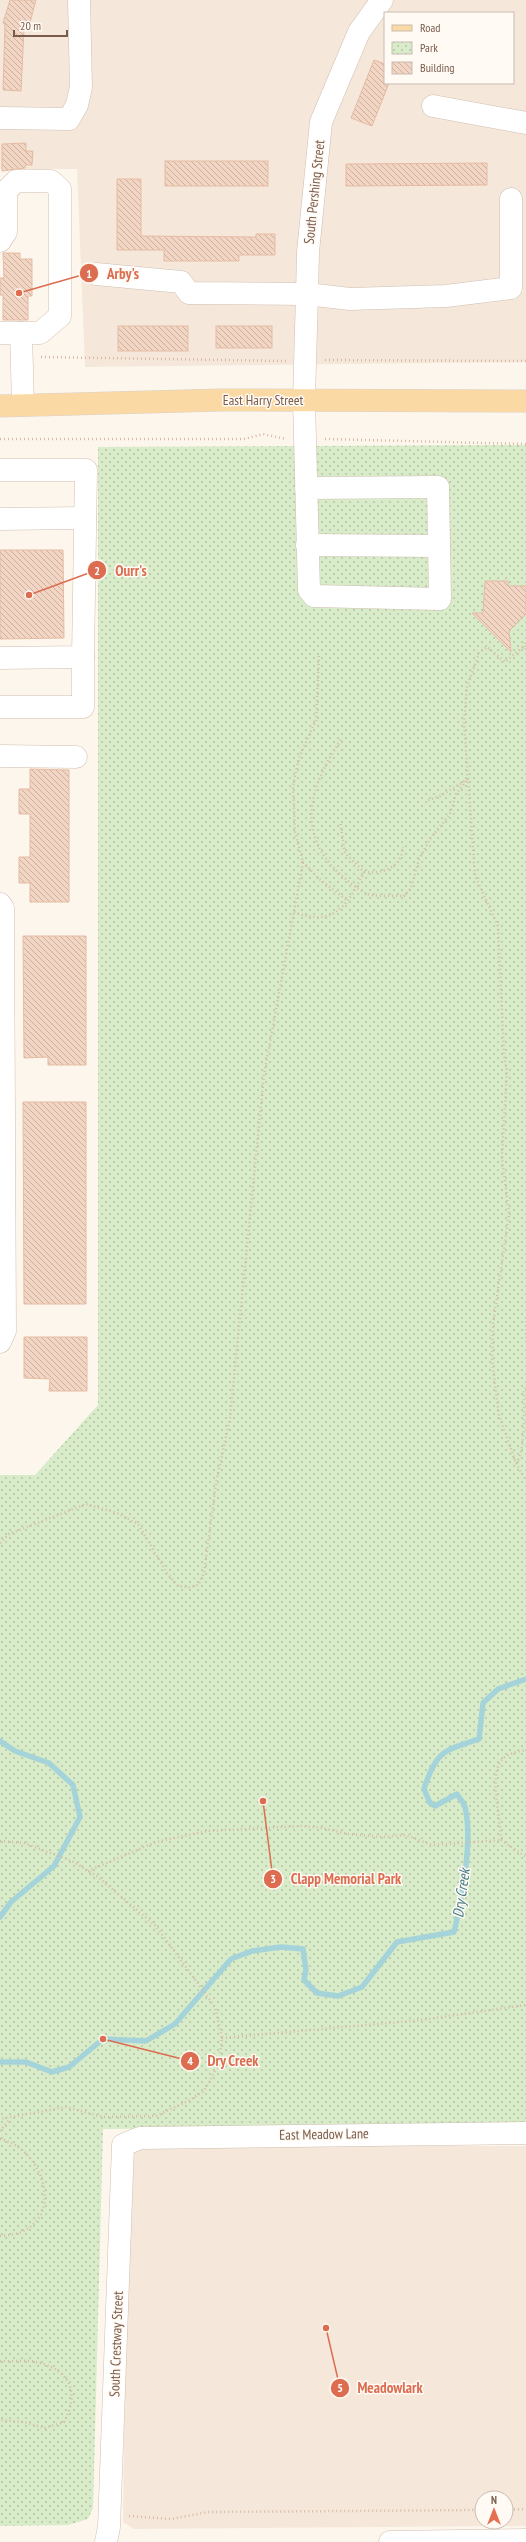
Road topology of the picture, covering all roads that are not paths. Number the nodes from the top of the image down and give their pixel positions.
1 (79, 0) edge
2 (382, 0) edge
3 (433, 106) dead end
4 (0, 118) edge
5 (526, 122) edge
6 (512, 199) dead end
7 (0, 241) edge
8 (96, 274) dead end
9 (307, 294) junction
10 (11, 333) edge
11 (304, 400) junction
12 (526, 401) edge
13 (22, 405) junction
14 (0, 406) edge
15 (0, 470) edge
16 (306, 488) junction
17 (85, 518) junction
18 (0, 519) edge
19 (307, 545) junction
20 (439, 546) junction
21 (83, 657) junction
22 (0, 658) edge
23 (0, 707) edge
24 (0, 756) edge
25 (76, 756) dead end
26 (0, 904) edge
27 (0, 1342) edge
28 (526, 2132) edge
29 (123, 2145) joint
30 (526, 2540) edge
31 (106, 2542) edge
32 (390, 2542) edge

1 - 4 street
2 - 9 street, South Pershing Street
3 - 5 street
6 - 9 street
7 - 10 street
8 - 9 street
9 - 11 street, South Pershing Street
10 - 13 street
11 - 12 main road, East Harry Street
11 - 13 main road, East Harry Street
11 - 16 street, South Pershing Street
13 - 14 main road, East Harry Street
15 - 17 street
16 - 19 street, South Pershing Street
16 - 20 street
17 - 18 street
17 - 21 street
19 - 20 street
19 - 20 street, South Pershing Street
21 - 22 street
21 - 23 street
24 - 25 street
26 - 27 street
28 - 29 street, East Meadow Lane
29 - 31 street, South Crestway Street
30 - 32 street

